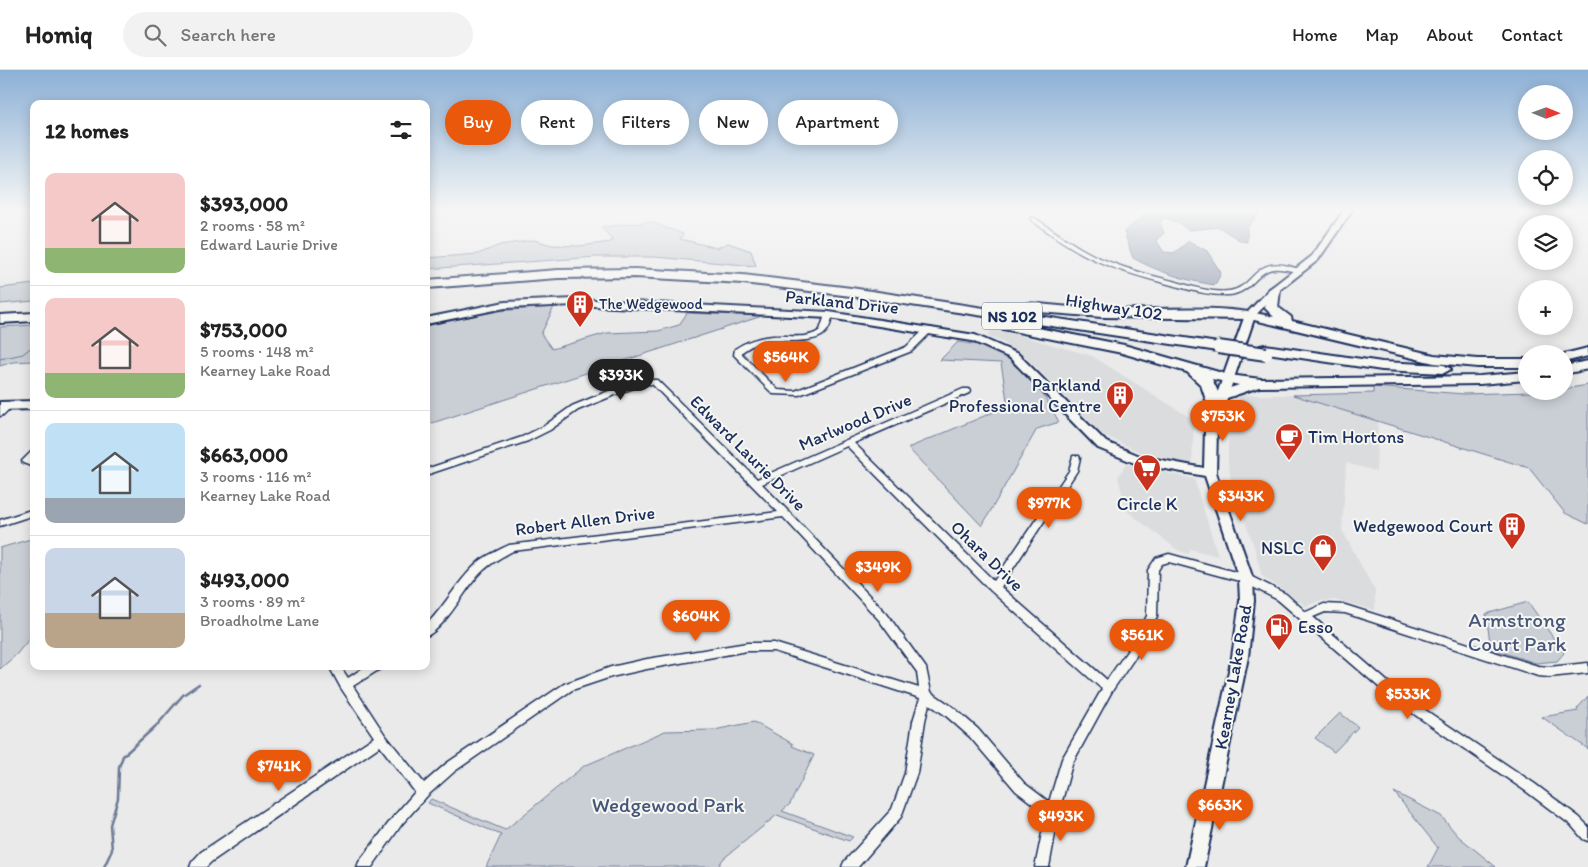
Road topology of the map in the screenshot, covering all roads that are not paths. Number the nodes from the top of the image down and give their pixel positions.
1 (1077, 246) edge
2 (1324, 246) edge
3 (1300, 272) junction
4 (430, 279) edge
5 (430, 284) edge
6 (805, 286) junction
7 (849, 286) junction
8 (1274, 290) junction
9 (30, 311) edge
10 (0, 314) edge
11 (830, 315) junction
12 (1250, 315) junction
13 (30, 317) edge
14 (0, 320) edge
15 (430, 320) edge
16 (1302, 326) junction
17 (929, 330) junction
18 (1218, 344) junction
19 (1266, 352) junction
20 (1588, 352) edge
21 (1573, 356) edge
22 (1518, 364) edge
23 (1518, 365) edge
24 (1588, 365) edge
25 (1573, 368) edge
26 (1190, 369) junction
27 (1518, 375) edge
28 (1518, 376) edge
29 (1228, 379) junction
30 (1261, 383) junction
31 (966, 391) dead end
32 (1219, 403) junction
33 (30, 406) edge
34 (3, 409) edge
35 (848, 442) junction
36 (1076, 458) dead end
37 (430, 471) edge
38 (1210, 473) junction
39 (756, 483) junction
40 (30, 513) edge
41 (785, 514) junction
42 (0, 522) edge
43 (1246, 580) junction
44 (995, 588) junction
45 (1306, 616) junction
46 (430, 627) edge
47 (1588, 668) edge
48 (336, 670) edge
49 (369, 670) edge
50 (345, 685) junction
51 (1108, 688) junction
52 (926, 695) junction
53 (381, 739) junction
54 (422, 792) junction
55 (1053, 812) junction
56 (1588, 835) edge
57 (197, 867) edge
58 (364, 867) edge
59 (848, 867) edge
60 (1042, 867) edge
61 (1195, 867) edge

1 - 3 street
2 - 3 main road, Kearney Lake Road
3 - 8 main road, Kearney Lake Road
4 - 7 highway, Highway 102 / NS 102
5 - 6 highway, Highway 102 / NS 102
6 - 18 highway, Highway 102 / NS 102
6 - 26 highway
7 - 12 highway
7 - 18 highway, Highway 102 / NS 102
8 - 12 main road, Kearney Lake Road
8 - 16 highway
9 - 10 highway
11 - 15 main road, Parkland Drive
11 - 17 main road, Parkland Drive
11 - 17 street
12 - 16 highway
12 - 29 main road, Kearney Lake Road
13 - 14 highway
16 - 22 highway
17 - 38 main road, Parkland Drive
18 - 19 highway, Highway 102 / NS 102, bridge
19 - 23 highway, Highway 102 / NS 102
19 - 27 highway, Highway 102 / NS 102
20 - 21 highway
24 - 25 highway
26 - 29 highway
26 - 32 highway
28 - 30 highway
29 - 30 highway
29 - 32 main road, Kearney Lake Road
30 - 32 highway
31 - 35 street, Marlwood Drive
32 - 38 main road, Kearney Lake Road
33 - 34 main road
35 - 39 street, Marlwood Drive
35 - 44 street, Ohara Drive
36 - 44 street
37 - 39 street, Edward Laurie Drive
38 - 43 main road, Kearney Lake Road
39 - 41 street, Edward Laurie Drive
40 - 42 street
41 - 46 street, Robert Allen Drive
41 - 52 street, Edward Laurie Drive
43 - 45 street
43 - 51 street
43 - 61 main road, Kearney Lake Road
44 - 51 street, Ohara Drive
45 - 47 street
45 - 56 street
48 - 50 street
49 - 50 street
50 - 53 street
51 - 55 street
52 - 54 street
52 - 55 street
52 - 59 street
53 - 54 street
53 - 57 street
54 - 58 street
55 - 60 street

